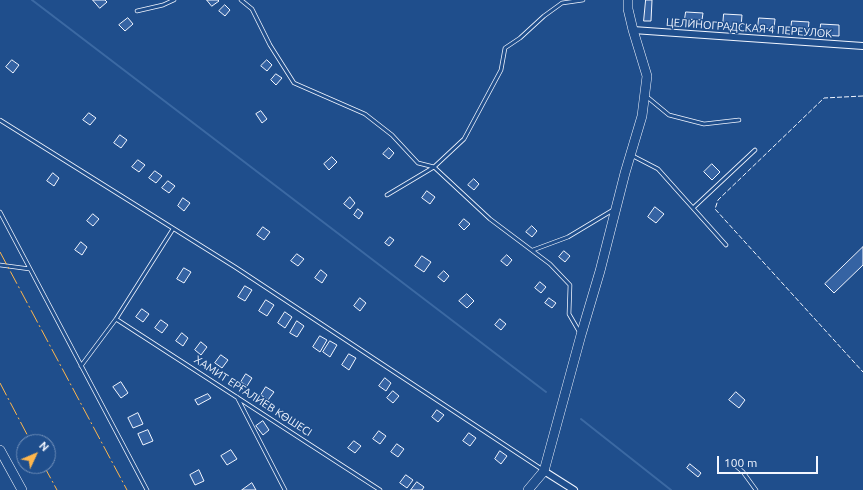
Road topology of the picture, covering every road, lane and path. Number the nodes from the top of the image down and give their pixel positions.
1 (174, 0) edge
2 (241, 0) edge
3 (583, 0) edge
4 (628, 0) edge
5 (137, 11) dead end
6 (633, 30) junction
7 (863, 46) edge
8 (646, 95) junction
9 (0, 120) edge
10 (739, 120) dead end
11 (755, 150) dead end
12 (630, 155) junction
13 (434, 167) junction
14 (386, 195) dead end
15 (616, 208) junction
16 (693, 208) junction
17 (0, 212) edge
18 (173, 229) junction
19 (726, 245) dead end
20 (533, 250) junction
21 (0, 265) edge
22 (30, 269) junction
23 (116, 318) junction
24 (581, 335) junction
25 (81, 366) junction
26 (237, 397) junction
27 (0, 450) edge
28 (736, 466) dead end
29 (544, 471) junction
30 (22, 490) edge
31 (147, 490) edge
32 (285, 490) edge
33 (380, 490) edge
34 (528, 490) edge
35 (574, 490) edge
36 (756, 490) edge

1 - 5 lane
2 - 13 lane
3 - 13 lane
4 - 6 street
6 - 7 street, ЦЕЛИНОГРАДСКАЯ 4 ПЕРЕУЛОК
6 - 8 street
8 - 10 lane
8 - 12 street
9 - 18 lane
11 - 16 lane
12 - 15 street
12 - 16 lane
13 - 14 lane
13 - 20 lane
15 - 20 lane
15 - 24 street
16 - 19 lane
17 - 22 lane
18 - 23 lane
18 - 29 lane
20 - 24 lane
21 - 22 lane
22 - 25 lane
23 - 25 lane
23 - 26 lane, ХАМИТ ЕРҒАЛИЕВ КӨШЕСІ
24 - 29 street
25 - 31 lane
26 - 32 lane
26 - 33 lane, ХАМИТ ЕРҒАЛИЕВ КӨШЕСІ
27 - 30 street
28 - 36 lane
29 - 34 street
29 - 35 street

